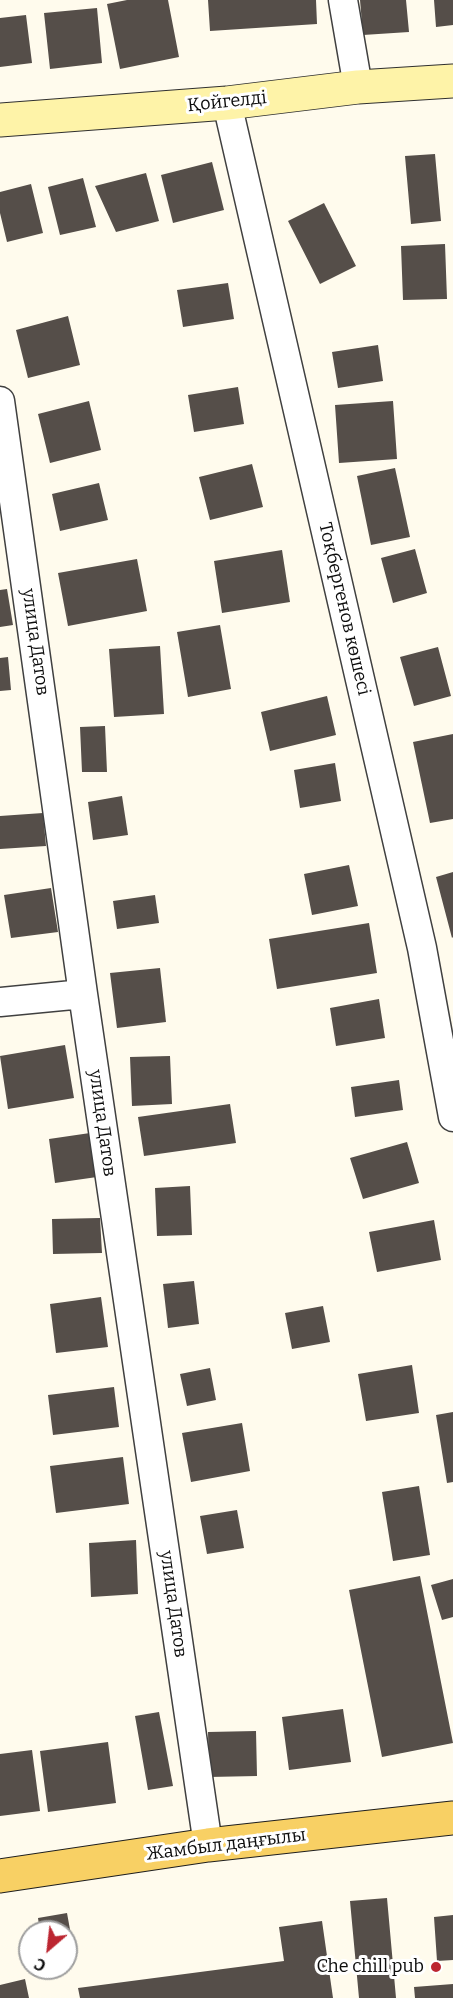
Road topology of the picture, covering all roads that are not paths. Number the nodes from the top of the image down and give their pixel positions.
1 (343, 0) edge
2 (453, 81) edge
3 (358, 87) junction
4 (226, 103) junction
5 (0, 120) edge
6 (0, 401) edge
7 (6, 478) edge
8 (83, 994) junction
9 (0, 1002) edge
10 (453, 1117) edge
11 (453, 1818) edge
12 (208, 1845) junction
13 (0, 1876) edge

1 - 3 street
2 - 3 street, Қойгелді
3 - 4 street, Қойгелді
4 - 5 street, Қойгелді
4 - 10 street, Тоқбергенов көшесі
6 - 7 street, улица Датов
7 - 8 street, улица Датов
8 - 9 street
8 - 12 street, улица Датов
11 - 12 main road, Жамбыл даңғылы
12 - 13 main road, Жамбыл даңғылы

